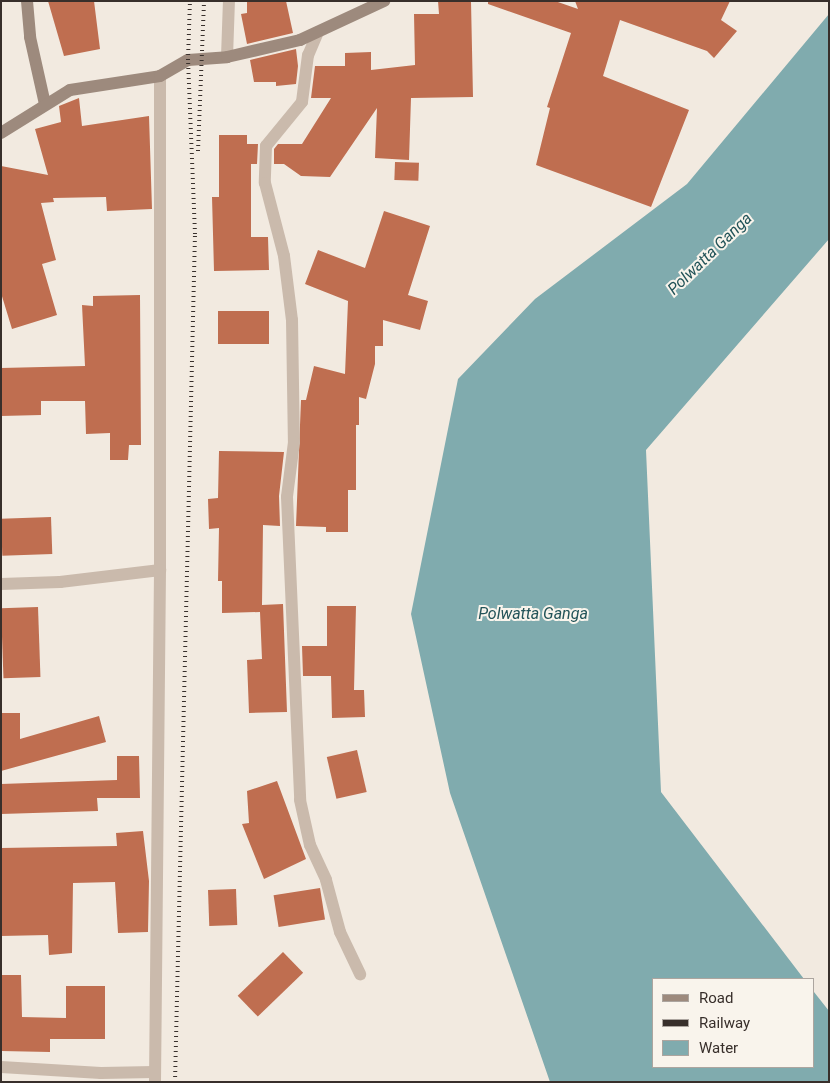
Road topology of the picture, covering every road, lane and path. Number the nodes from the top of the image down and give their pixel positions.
1 (27, 1) edge
2 (229, 1) edge
3 (384, 1) edge
4 (318, 32) junction
5 (227, 57) junction
6 (160, 76) junction
7 (45, 104) junction
8 (1, 133) edge
9 (160, 570) junction
10 (1, 584) edge
11 (360, 974) dead end
12 (1, 1067) edge
13 (154, 1077) edge

1 - 7 main road
2 - 5 street
3 - 4 main road
4 - 5 main road
4 - 11 street
5 - 6 main road
6 - 7 main road
6 - 9 street
7 - 8 main road
9 - 10 street
9 - 13 street
12 - 13 street

